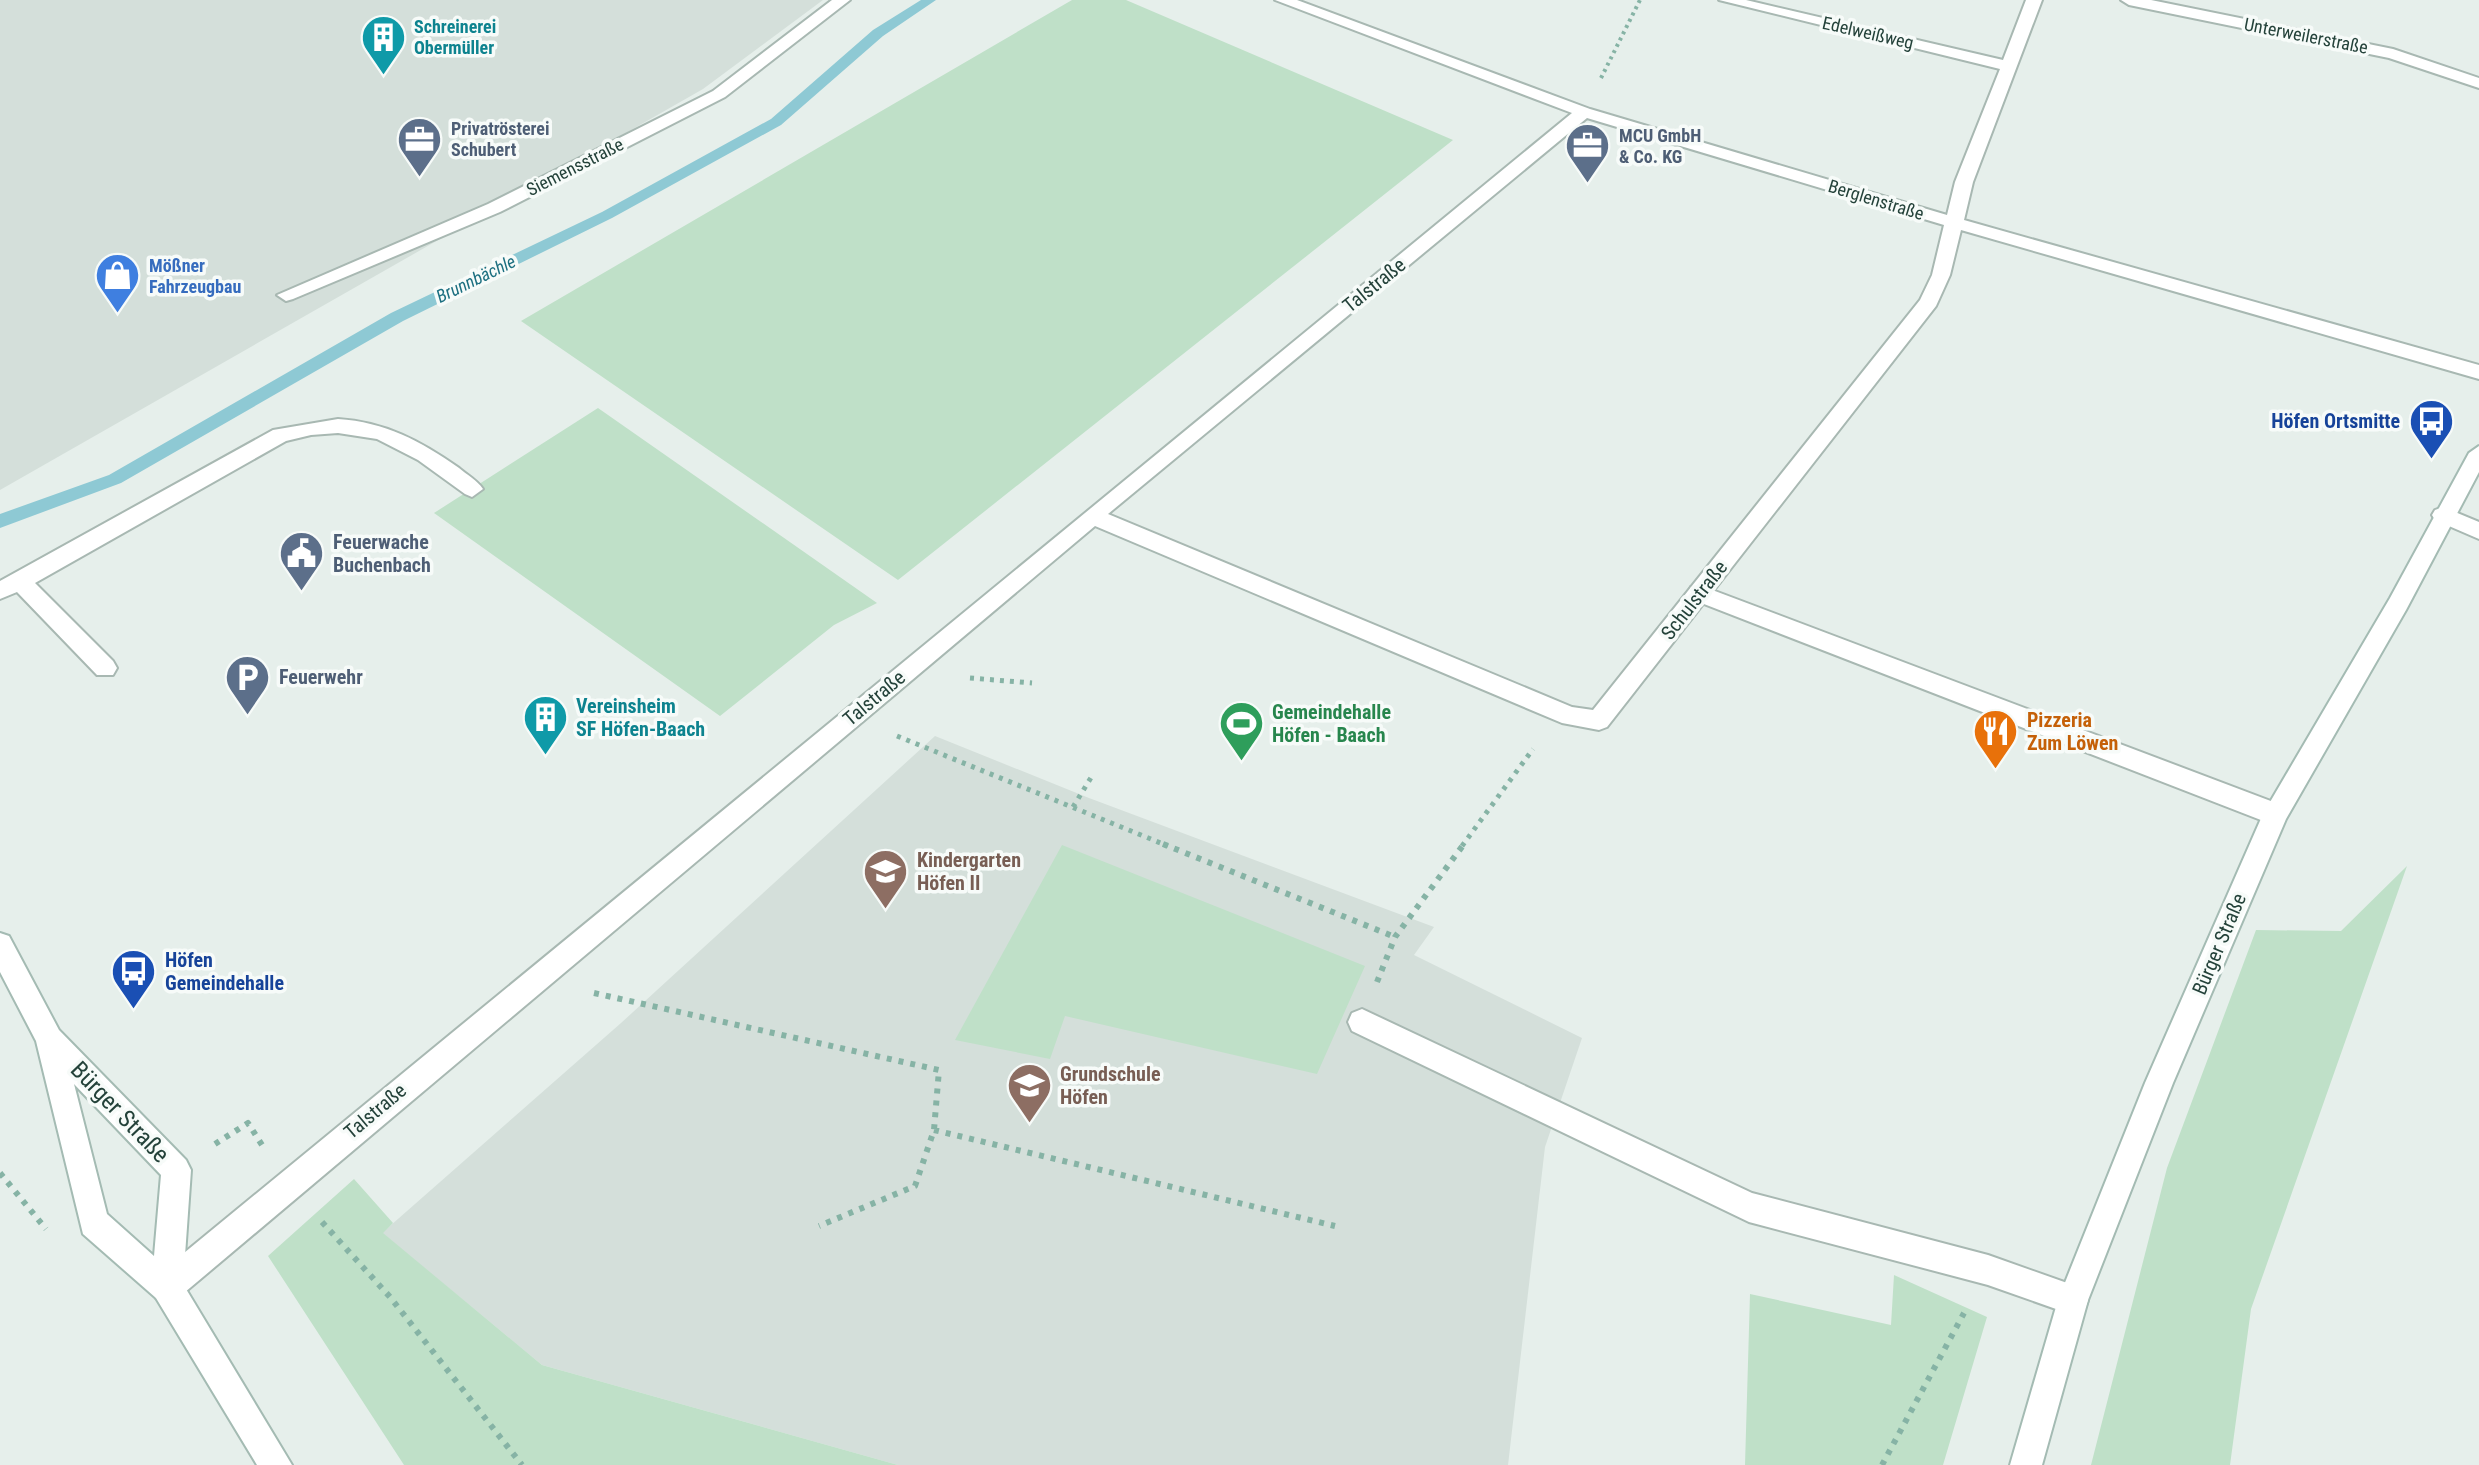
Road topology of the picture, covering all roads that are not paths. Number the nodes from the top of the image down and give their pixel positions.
1 (842, 0) edge
2 (1283, 0) edge
3 (1727, 0) edge
4 (2034, 0) edge
5 (2129, 0) edge
6 (2009, 66) junction
7 (2479, 83) edge
8 (1584, 112) junction
9 (1956, 223) junction
10 (286, 295) dead end
11 (2479, 372) edge
12 (2479, 453) edge
13 (472, 489) dead end
14 (2443, 515) junction
15 (1092, 516) junction
16 (2479, 531) edge
17 (10, 586) edge
18 (1699, 593) junction
19 (105, 668) dead end
20 (2275, 814) junction
21 (0, 945) edge
22 (1362, 1022) road end
23 (49, 1038) junction
24 (167, 1287) junction
25 (2073, 1300) junction
26 (267, 1462) edge
27 (2026, 1465) edge

1 - 10 street, Siemensstraße
2 - 8 street, Berglenstraße
3 - 6 street, Edelweißweg
4 - 6 street, Schulstraße
5 - 7 street, Unterweilerstraße
6 - 9 street, Schulstraße
8 - 9 street, Berglenstraße
8 - 15 street, Talstraße
9 - 11 street, Berglenstraße
9 - 18 street, Schulstraße
12 - 14 street, Bürger Straße
13 - 17 street
14 - 16 street
14 - 20 street, Bürger Straße
15 - 18 street, Schulstraße
15 - 24 street, Talstraße
17 - 19 street
18 - 20 street
20 - 25 street, Bürger Straße
21 - 23 street, Bürger Straße
22 - 25 street
23 - 24 street, Bürger Straße
23 - 24 street, Bürger Straße
24 - 26 street, Bürger Straße
25 - 27 street, Bürger Straße

